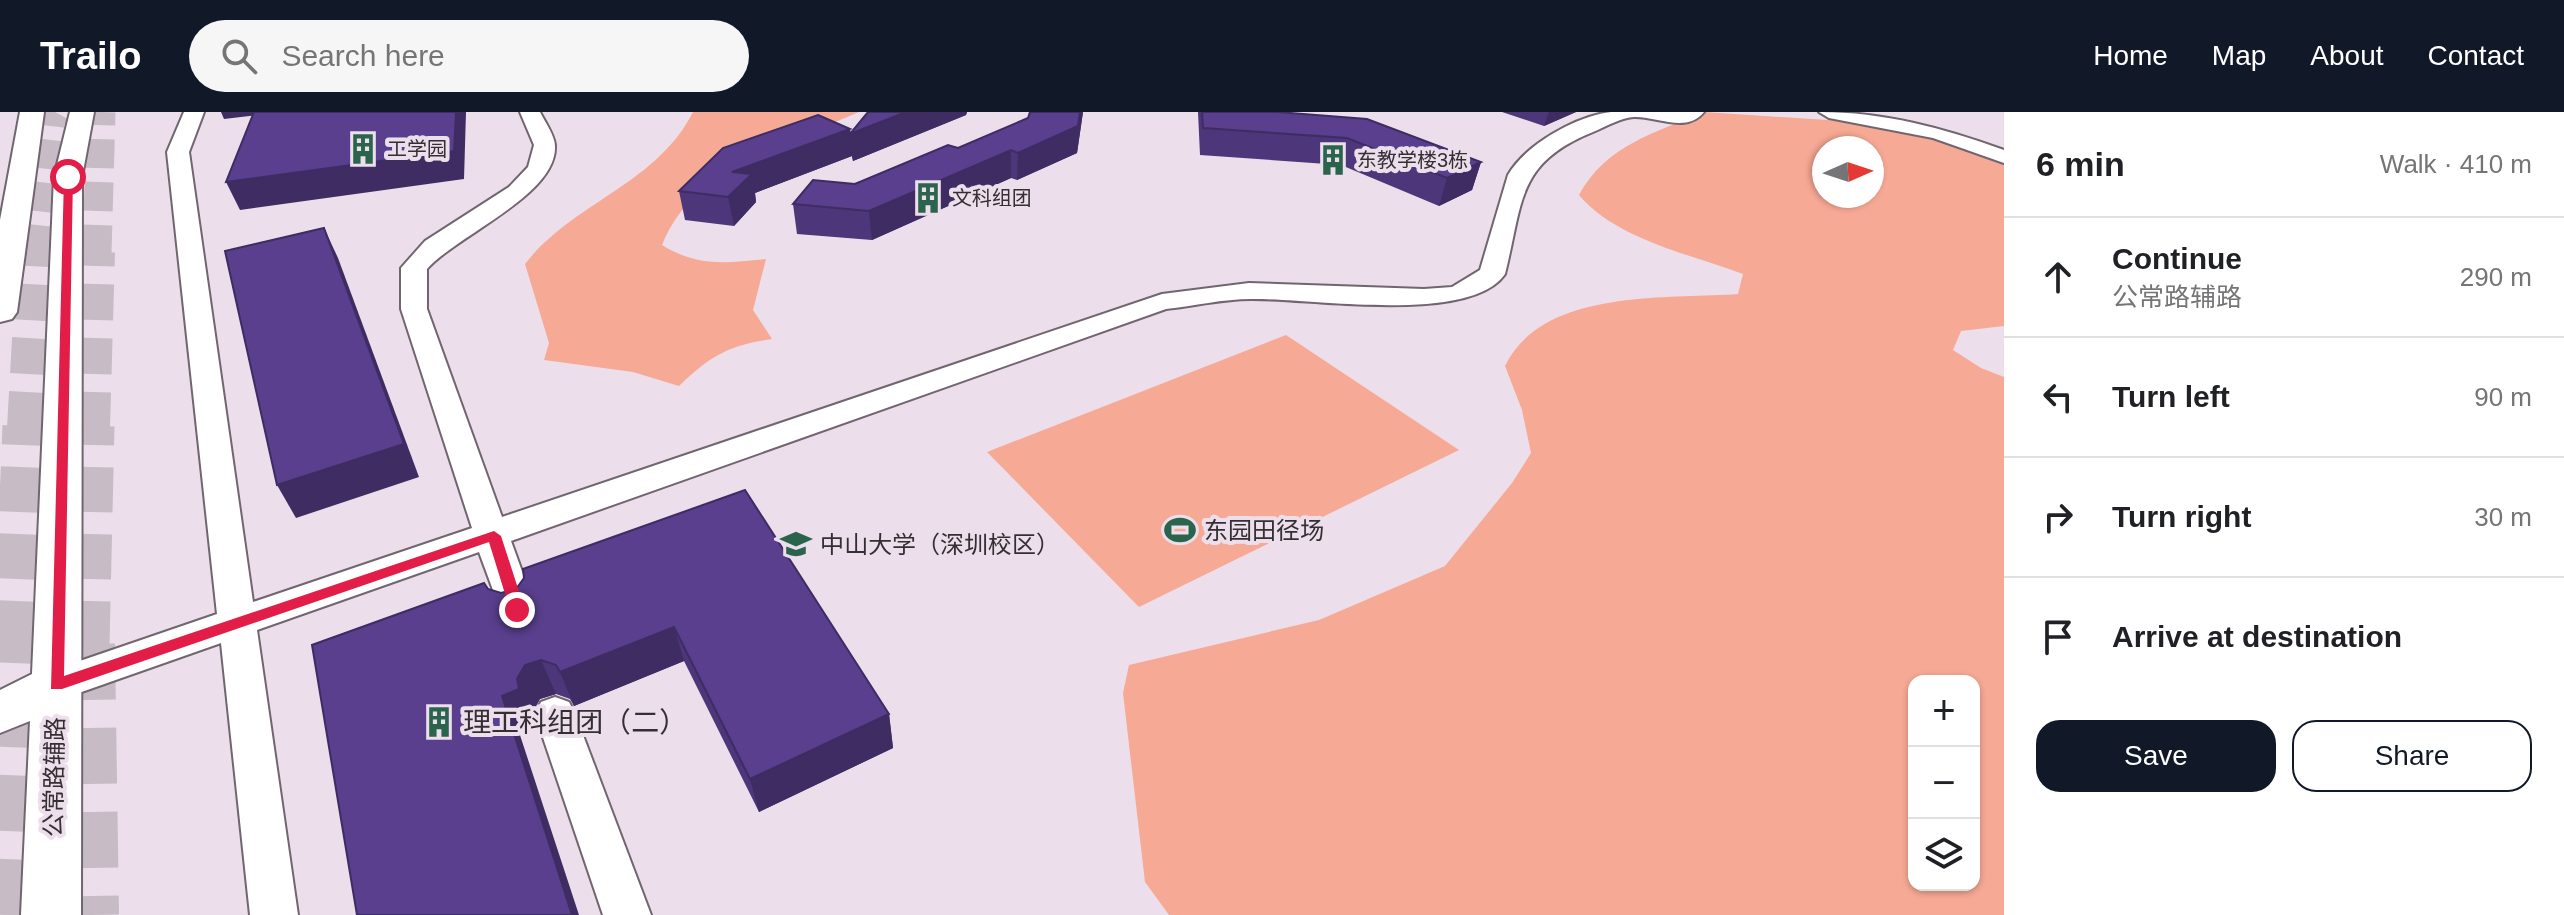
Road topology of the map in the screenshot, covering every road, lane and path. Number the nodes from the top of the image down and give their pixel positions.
1 (32, 112) edge
2 (82, 112) edge
3 (194, 112) edge
4 (530, 112) edge
5 (1627, 112) edge
6 (1639, 112) edge
7 (1694, 112) edge
8 (1829, 112) edge
9 (2004, 157) edge
10 (0, 312) edge
11 (494, 536) junction
12 (517, 610) edge
13 (238, 623) junction
14 (56, 685) junction
15 (0, 690) edge
16 (0, 713) edge
17 (555, 714) dead end
18 (51, 915) edge
19 (274, 915) edge
20 (627, 915) edge

1 - 10 main road
2 - 14 main road, 公常路辅路
3 - 13 lane
4 - 11 lane
5 - 11 lane
6 - 7 lane
8 - 9 lane
11 - 12 lane
11 - 13 lane
13 - 14 lane
13 - 19 lane
14 - 15 main road
14 - 16 main road
14 - 18 main road, 公常路辅路
17 - 20 lane

